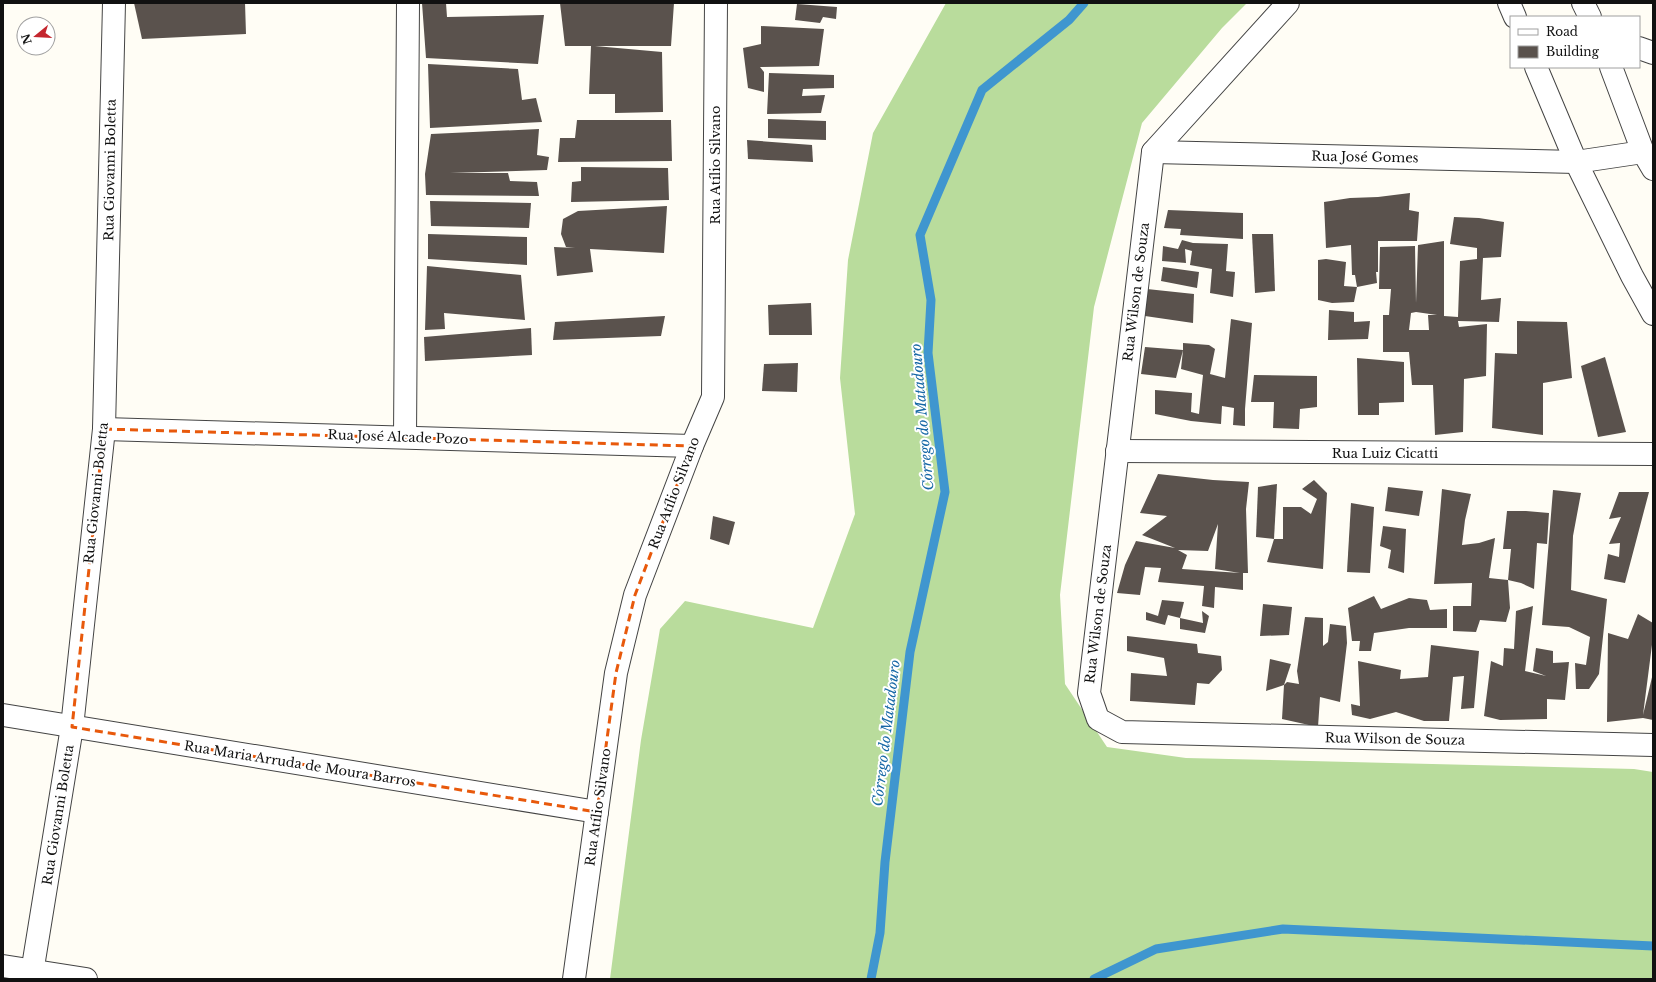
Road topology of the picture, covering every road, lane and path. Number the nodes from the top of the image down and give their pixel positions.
1 (114, 3) edge
2 (408, 3) edge
3 (716, 3) edge
4 (1288, 3) edge
5 (1509, 3) edge
6 (1583, 3) edge
7 (1515, 16) edge
8 (1590, 16) edge
9 (1640, 48) edge
10 (1653, 53) edge
11 (1536, 68) edge
12 (1611, 68) edge
13 (1153, 152) junction
14 (1648, 161) edge
15 (1576, 162) junction
16 (1653, 314) edge
17 (104, 429) junction
18 (405, 437) junction
19 (692, 446) junction
20 (1117, 451) junction
21 (1653, 454) edge
22 (3, 715) edge
23 (72, 727) junction
24 (1653, 745) edge
25 (597, 812) junction
26 (3, 966) edge
27 (32, 975) edge
28 (86, 979) edge
29 (574, 979) edge

1 - 17 street, Rua Giovanni Boletta
2 - 18 street
3 - 19 street, Rua Atílio Silvano
4 - 13 street
5 - 7 street
6 - 8 street
9 - 10 street
11 - 15 street
12 - 14 street
13 - 15 street, Rua José Gomes
13 - 20 street, Rua Wilson de Souza
14 - 15 street, Rua José Gomes
15 - 16 street
17 - 18 street, Rua José Alcade Pozo
17 - 23 street, Rua Giovanni Boletta
18 - 19 street, Rua José Alcade Pozo
19 - 25 street, Rua Atílio Silvano
20 - 21 street, Rua Luiz Cicatti
20 - 24 street, Rua Wilson de Souza
22 - 23 street, Rua Maria Arruda de Moura Barros
23 - 25 street, Rua Maria Arruda de Moura Barros
23 - 27 street, Rua Giovanni Boletta
25 - 29 street, Rua Atílio Silvano
26 - 27 street
27 - 28 street

